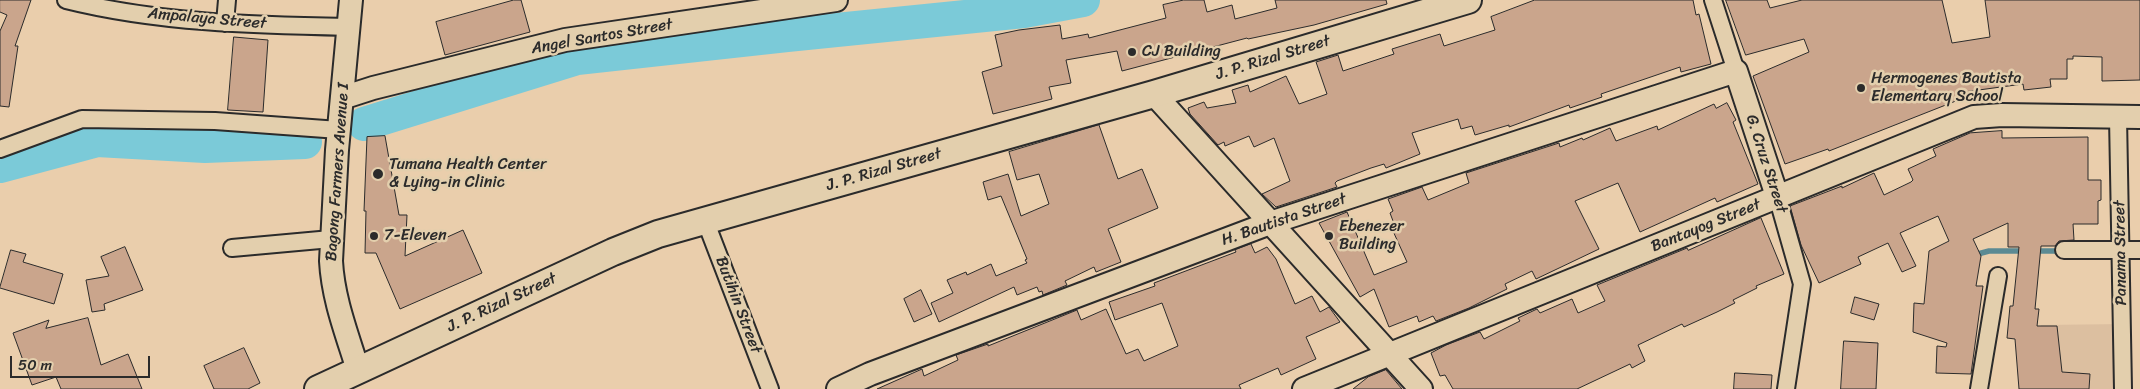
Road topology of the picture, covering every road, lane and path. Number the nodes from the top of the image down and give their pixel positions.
1 (66, 0) edge
2 (228, 0) edge
3 (352, 0) edge
4 (836, 0) edge
5 (1468, 0) edge
6 (1713, 0) edge
7 (225, 23) junction
8 (349, 27) junction
9 (1736, 71) junction
10 (1154, 94) junction
11 (342, 98) junction
12 (2118, 117) junction
13 (2140, 117) edge
14 (339, 130) junction
15 (0, 149) edge
16 (1777, 196) junction
17 (705, 220) junction
18 (1270, 223) junction
19 (331, 239) junction
20 (232, 248) dead end
21 (2064, 250) dead end
22 (2121, 250) junction
23 (2140, 250) edge
24 (1998, 276) dead end
25 (1390, 355) junction
26 (358, 370) junction
27 (325, 387) edge
28 (770, 389) edge
29 (838, 389) edge
30 (1304, 389) edge
31 (1421, 389) edge
32 (1786, 389) edge
33 (1979, 389) edge
34 (2123, 389) edge

1 - 7 street, Ampalaya Street
2 - 7 street
3 - 8 street, Bagong Farmers Avenue I
4 - 11 street, Angel Santos Street
5 - 10 main road, J. P. Rizal Street
6 - 9 street, G. Cruz Street
7 - 8 street, Ampalaya Street
8 - 11 street, Bagong Farmers Avenue I
9 - 16 street, G. Cruz Street
9 - 18 street, H. Bautista Street
10 - 17 main road, J. P. Rizal Street
10 - 18 street
11 - 14 street, Bagong Farmers Avenue I
12 - 13 street, Bantayog Street
12 - 16 street, Bantayog Street
12 - 22 street, Panama Street
14 - 15 street
14 - 19 street, Bagong Farmers Avenue I
16 - 25 street, Bantayog Street
16 - 32 street, G. Cruz Street
17 - 26 main road, J. P. Rizal Street
17 - 28 street, Butihin Street
18 - 25 street
18 - 29 street, H. Bautista Street
19 - 20 street
19 - 26 street, Bagong Farmers Avenue I
21 - 22 street
22 - 23 street
22 - 34 street, Panama Street
24 - 33 street
25 - 30 street, Bantayog Street
25 - 31 street
26 - 27 main road, J. P. Rizal Street

